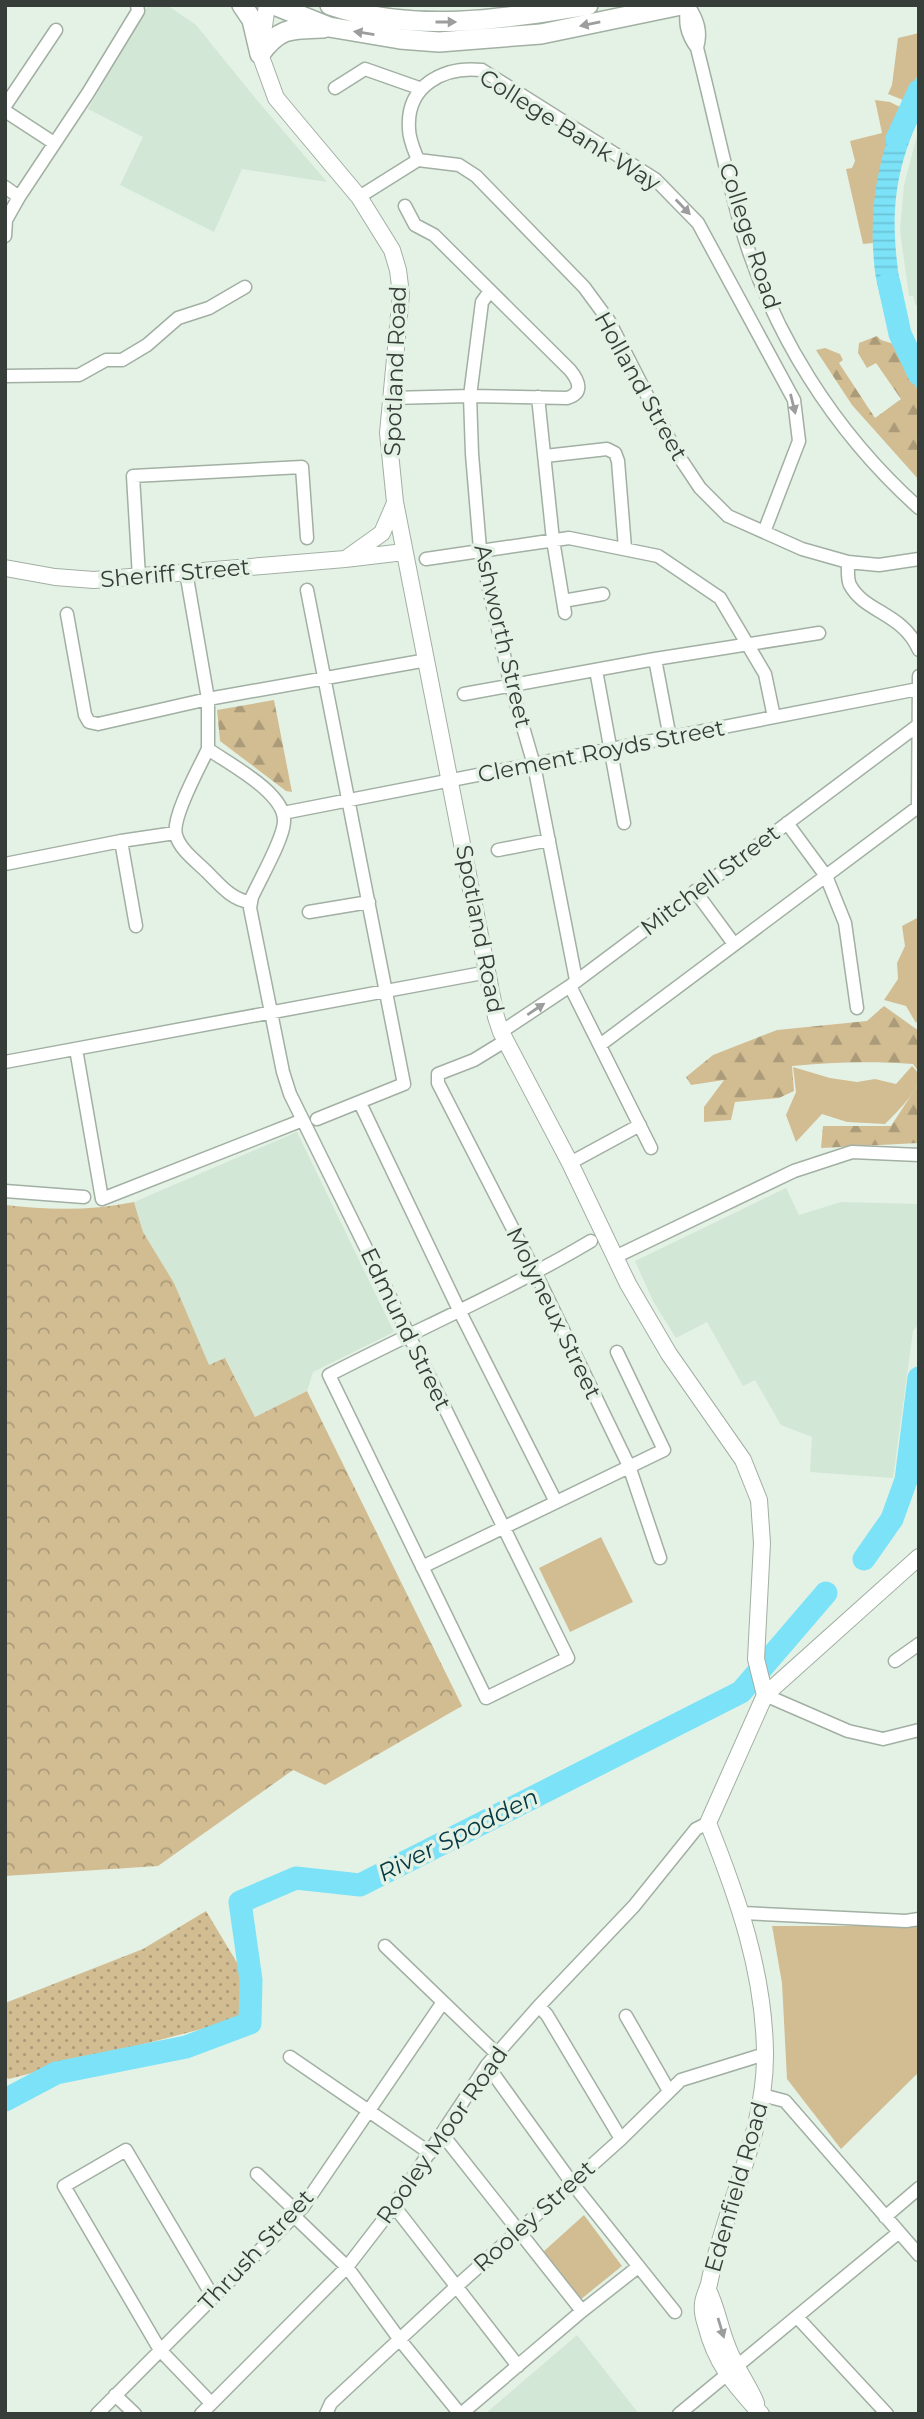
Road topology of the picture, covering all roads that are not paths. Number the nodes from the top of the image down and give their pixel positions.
1 (137, 5) edge
2 (242, 5) edge
3 (267, 5) edge
4 (274, 5) edge
5 (330, 5) edge
6 (588, 5) edge
7 (681, 5) edge
8 (687, 5) edge
9 (329, 27) junction
10 (56, 30) dead end
11 (260, 54) junction
12 (335, 88) dead end
13 (419, 88) junction
14 (5, 109) edge
15 (54, 143) junction
16 (418, 160) junction
17 (5, 187) edge
18 (19, 197) junction
19 (359, 197) junction
20 (405, 206) dead end
21 (5, 236) edge
22 (245, 287) dead end
23 (490, 290) junction
24 (5, 376) edge
25 (470, 396) junction
26 (538, 397) junction
27 (391, 398) junction
28 (545, 456) junction
29 (395, 502) junction
30 (919, 508) edge
31 (764, 532) junction
32 (307, 538) dead end
33 (553, 540) junction
34 (625, 548) junction
35 (480, 549) junction
36 (404, 552) junction
37 (345, 559) junction
38 (426, 559) dead end
39 (919, 559) edge
40 (848, 562) junction
41 (5, 568) edge
42 (186, 572) junction
43 (139, 577) junction
44 (307, 590) dead end
45 (603, 594) dead end
46 (67, 614) dead end
47 (819, 633) dead end
48 (748, 644) junction
49 (919, 650) edge
50 (655, 659) junction
51 (427, 660) junction
52 (596, 670) junction
53 (919, 676) edge
54 (326, 680) junction
55 (511, 686) junction
56 (918, 689) edge
57 (464, 694) dead end
58 (208, 699) junction
59 (774, 717) junction
60 (917, 726) junction
61 (670, 738) junction
62 (208, 749) junction
63 (610, 750) junction
64 (534, 765) junction
65 (451, 781) junction
66 (349, 800) junction
67 (918, 807) edge
68 (283, 813) junction
69 (624, 823) dead end
70 (787, 823) junction
71 (175, 832) junction
72 (549, 840) junction
73 (121, 841) junction
74 (498, 850) dead end
75 (5, 864) edge
76 (826, 876) junction
77 (695, 891) junction
78 (250, 902) junction
79 (369, 902) junction
80 (309, 912) dead end
81 (136, 926) dead end
82 (734, 944) junction
83 (488, 972) junction
84 (573, 983) junction
85 (385, 990) junction
86 (857, 1007) dead end
87 (272, 1012) junction
88 (503, 1037) junction
89 (600, 1045) junction
90 (76, 1049) junction
91 (5, 1062) edge
92 (438, 1074) joint
93 (360, 1103) junction
94 (317, 1119) dead end
95 (303, 1120) junction
96 (640, 1125) junction
97 (651, 1148) dead end
98 (919, 1155) edge
99 (570, 1163) junction
100 (5, 1191) edge
101 (84, 1198) dead end
102 (592, 1241) dead end
103 (615, 1257) junction
104 (536, 1274) junction
105 (459, 1310) junction
106 (409, 1334) junction
107 (617, 1352) dead end
108 (629, 1466) junction
109 (556, 1502) junction
110 (504, 1527) junction
111 (919, 1557) edge
112 (660, 1558) dead end
113 (422, 1567) junction
114 (919, 1644) edge
115 (895, 1661) dead end
116 (764, 1688) junction
117 (919, 1730) edge
118 (708, 1823) junction
119 (742, 1913) junction
120 (919, 1919) edge
121 (385, 1945) dead end
122 (443, 2002) junction
123 (539, 2006) junction
124 (626, 2016) dead end
125 (498, 2054) junction
126 (765, 2054) junction
127 (290, 2057) dead end
128 (486, 2065) junction
129 (669, 2091) junction
130 (762, 2095) junction
131 (369, 2111) junction
132 (442, 2134) junction
133 (621, 2139) junction
134 (430, 2153) junction
135 (257, 2174) dead end
136 (572, 2182) junction
137 (919, 2188) edge
138 (394, 2206) junction
139 (296, 2214) junction
140 (885, 2217) junction
141 (519, 2231) junction
142 (898, 2233) junction
143 (919, 2255) edge
144 (347, 2267) junction
145 (638, 2267) junction
146 (457, 2286) junction
147 (213, 2297) junction
148 (582, 2311) junction
149 (675, 2312) dead end
150 (797, 2317) junction
151 (400, 2340) junction
152 (160, 2350) junction
153 (517, 2366) junction
154 (731, 2370) junction
155 (115, 2395) junction
156 (211, 2403) junction
157 (761, 2413) edge
158 (97, 2414) edge
159 (135, 2414) edge
160 (201, 2414) edge
161 (326, 2414) edge
162 (460, 2414) edge
163 (679, 2414) edge
164 (887, 2414) edge

1 - 15 street
2 - 11 highway
3 - 11 main road, Spotland Road
4 - 9 highway
5 -> 6 highway
7 -> 9 highway
8 - 30 street, College Road
9 - 11 highway
10 - 14 street
11 - 19 main road, Spotland Road
12 - 13 street
13 - 16 street
13 -> 31 street, College Bank Way
14 - 15 street
15 - 18 street
16 - 19 street
16 - 31 street, Holland Street
17 - 18 street
18 - 21 street
19 - 27 main road, Spotland Road
20 - 23 street
22 - 24 street
23 - 25 street, Ashworth Street
23 - 26 street
25 - 26 street
25 - 27 street
25 - 35 street, Ashworth Street
26 - 28 street
27 - 29 main road, Spotland Road
28 - 33 street
28 - 34 street
29 - 36 main road, Spotland Road
29 - 37 main road
31 - 40 street, Holland Street
32 - 43 street
33 - 34 street
33 - 35 street
33 - 45 street
34 - 48 street
35 - 38 street
35 - 55 street, Ashworth Street
36 - 37 main road, Sheriff Street
36 - 51 main road, Spotland Road
37 - 42 main road, Sheriff Street
39 - 40 street, Holland Street
40 - 49 street
41 - 43 main road, Sheriff Street
42 - 43 main road, Sheriff Street
42 - 58 street
44 - 54 street
46 - 58 street
47 - 48 street
48 - 50 street
48 - 59 street
50 - 52 street
50 - 61 street
51 - 54 street
51 - 65 main road, Spotland Road
52 - 55 street
52 - 63 street
53 - 56 street
54 - 58 street
54 - 66 street
55 - 57 street
55 - 64 street, Ashworth Street
56 - 59 street, Clement Royds Street
56 - 60 street
58 - 62 street
59 - 61 street, Clement Royds Street
60 - 67 street
60 - 70 street, Mitchell Street
61 - 63 street, Clement Royds Street
62 - 68 street
62 - 71 street
63 - 64 street, Clement Royds Street
63 - 69 street
64 - 65 street, Clement Royds Street
64 - 72 street, Ashworth Street
65 - 66 street, Clement Royds Street
65 - 83 main road, Spotland Road
66 - 68 street, Clement Royds Street
66 - 79 street
67 - 76 street
68 - 78 street
70 - 76 street
70 - 77 street, Mitchell Street
71 - 73 street
71 - 78 street
72 - 74 street
72 - 84 street, Ashworth Street
73 - 75 street
73 - 81 street
76 - 82 street
76 - 86 street
77 - 82 street
77 - 84 street, Mitchell Street
78 - 87 street, Edmund Street
79 - 80 street
79 - 85 street
82 - 89 street
83 - 85 street
83 - 88 main road, Spotland Road
88 -> 84 street, Mitchell Street
84 - 89 street, Ashworth Street
85 - 87 street
85 - 93 street
87 - 90 street
87 - 95 street, Edmund Street
88 - 92 street, Mitchell Street
88 - 99 main road, Spotland Road
89 - 96 street, Ashworth Street
90 - 91 street
90 - 95 street
92 - 104 street, Molyneux Street
93 - 94 street
93 - 105 street
95 - 106 street, Edmund Street
96 - 97 street, Ashworth Street
96 - 99 street
98 - 103 street
99 - 103 main road, Spotland Road
100 - 101 street
102 - 104 street
103 - 116 main road, Spotland Road
104 - 105 street
104 - 108 street, Molyneux Street
105 - 106 street
105 - 109 street
106 - 110 street, Edmund Street
106 - 113 street
107 - 108 street
108 - 109 street
108 - 112 street, Molyneux Street
109 - 110 street
110 - 113 street
110 - 113 street, Edmund Street
111 - 116 main road
114 - 115 street
116 - 117 street
116 - 118 main road
118 - 119 main road, Edenfield Road
118 - 123 street, Rooley Moor Road
119 - 120 street
119 - 126 main road, Edenfield Road
121 - 122 street
122 - 125 street
122 - 131 street, Thrush Street
123 - 125 street, Rooley Moor Road
123 - 133 street
124 - 129 street
125 - 128 street, Rooley Moor Road
126 - 129 street, Rooley Street
126 - 130 main road, Edenfield Road
127 - 131 street
128 - 132 street, Rooley Moor Road
128 - 136 street
129 - 133 street, Rooley Street
130 - 140 street
130 - 154 main road, Edenfield Road
131 - 134 street
131 - 139 street, Thrush Street
132 - 134 street, Rooley Moor Road
132 - 141 street
133 - 136 street, Rooley Street
134 - 138 street, Rooley Moor Road
135 - 139 street
136 - 141 street, Rooley Street
136 - 145 street
137 - 140 street
138 - 144 street, Rooley Moor Road
138 - 146 street
139 - 144 street
139 - 147 street, Thrush Street
140 - 142 street
141 - 146 street, Rooley Street
141 - 148 street
142 - 143 street
142 - 150 street
144 - 151 street
144 - 156 street, Rooley Moor Road
145 - 148 street
145 - 149 street
146 - 151 street, Rooley Street
146 - 153 street
147 - 152 street, Thrush Street
147 - 152 street
148 - 153 street
150 - 154 street
150 - 164 street
151 - 161 street, Rooley Street
151 - 162 street
152 - 155 street, Thrush Street
152 - 156 street
153 - 162 street
154 - 157 main road, Edenfield Road
154 - 163 street
155 - 158 street, Thrush Street
155 - 159 street
156 - 160 street, Rooley Moor Road

